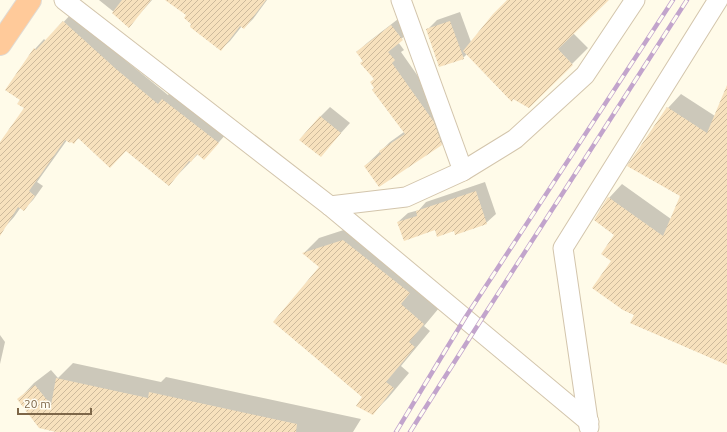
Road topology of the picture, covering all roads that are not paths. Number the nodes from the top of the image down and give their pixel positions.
1 (30, 0) edge
2 (64, 0) edge
3 (401, 0) edge
4 (635, 0) edge
5 (718, 0) edge
6 (0, 44) edge
7 (462, 171) junction
8 (330, 206) junction
9 (589, 427) edge

1 - 6 highway
2 - 8 street
3 - 7 street
4 - 7 street
5 - 9 street
7 - 8 street
8 - 9 street

